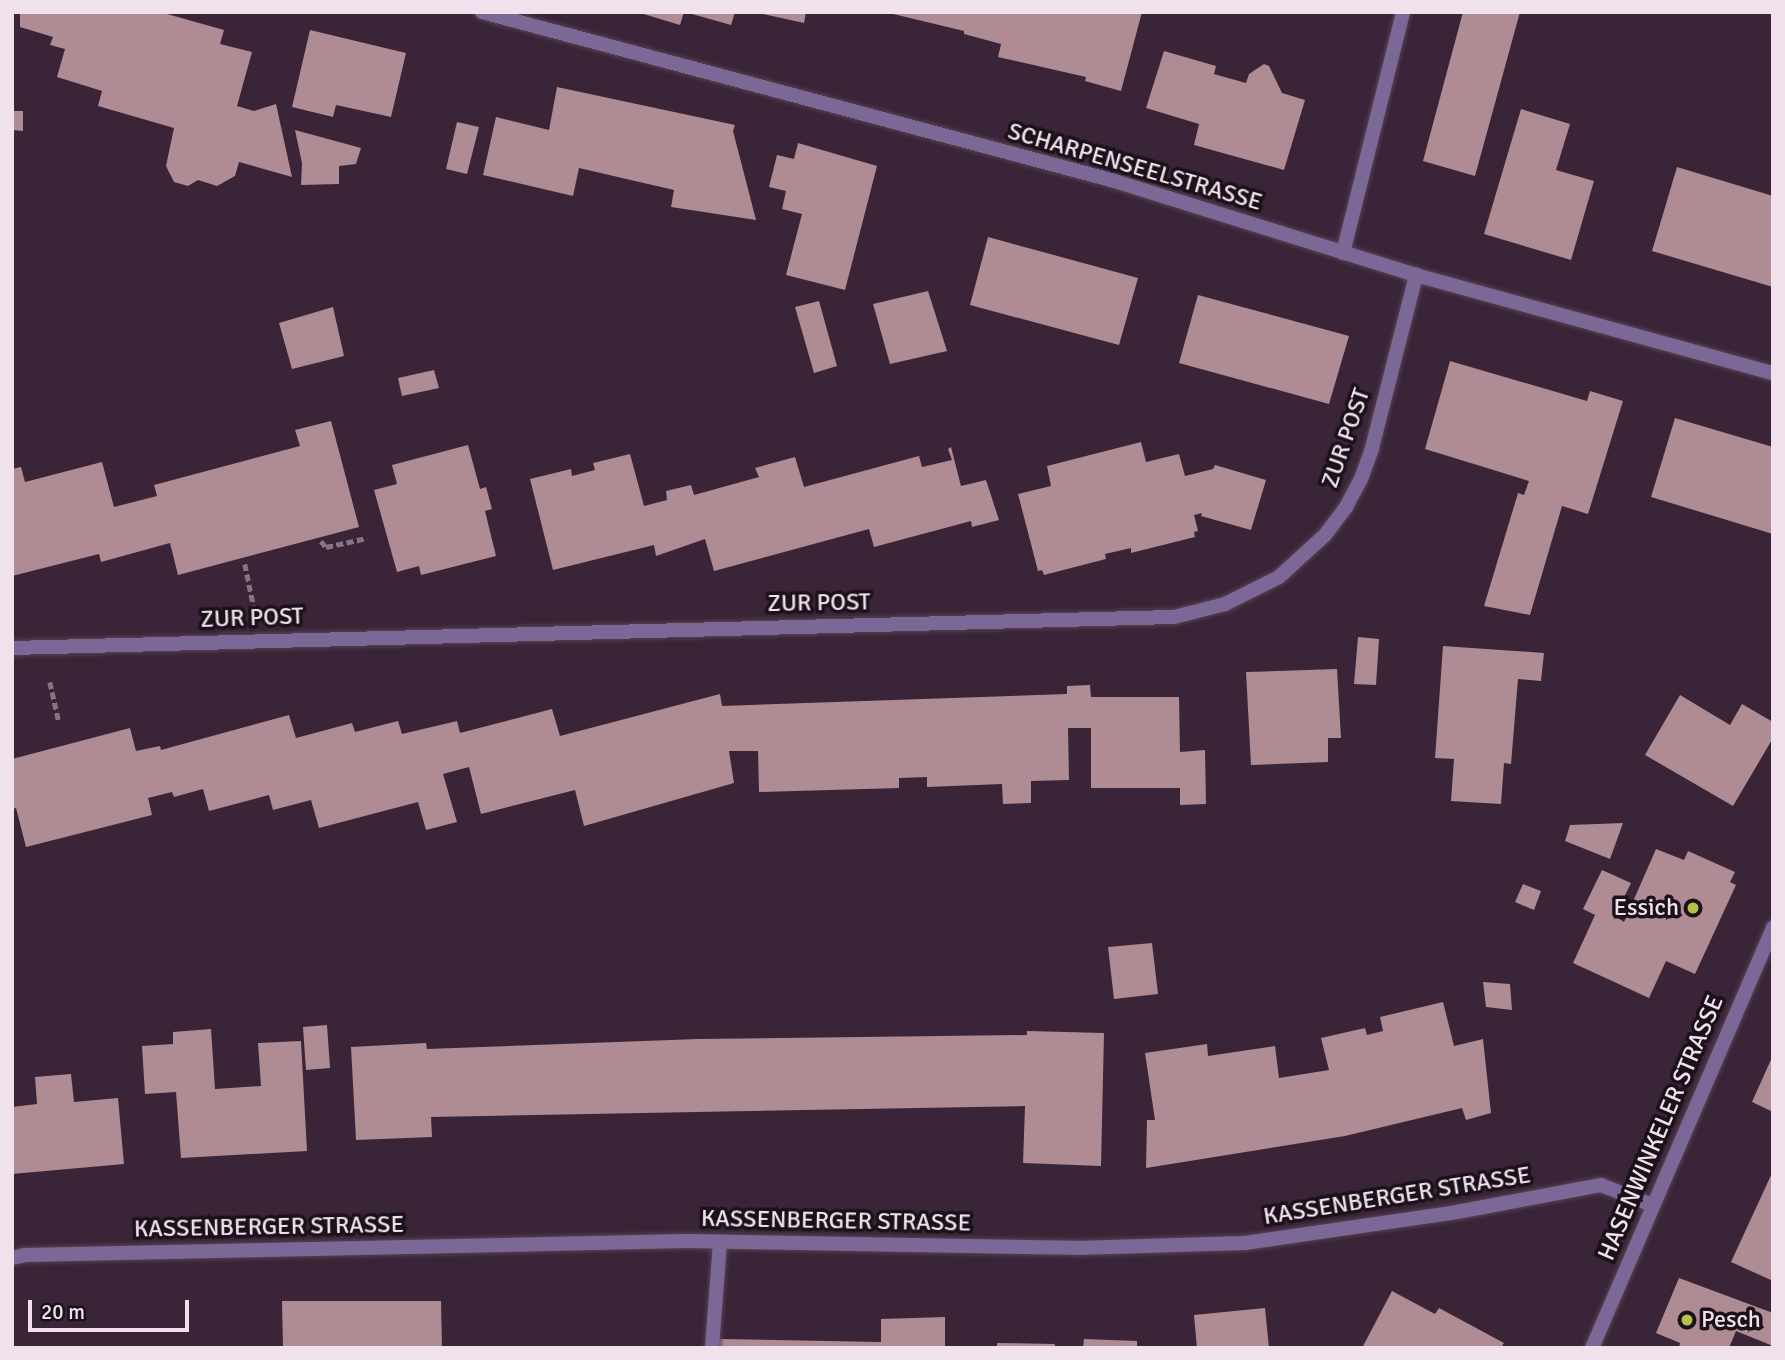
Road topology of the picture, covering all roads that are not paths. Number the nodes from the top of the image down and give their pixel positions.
1 (482, 12) edge
2 (1403, 12) edge
3 (1343, 253) junction
4 (1416, 275) junction
5 (1773, 373) edge
6 (12, 648) edge
7 (1773, 927) edge
8 (1652, 1205) junction
9 (720, 1242) junction
10 (12, 1258) edge
11 (712, 1348) edge
12 (1592, 1348) edge

1 - 3 street, SCHARPENSEELSTRASSE
2 - 3 street
3 - 4 street, SCHARPENSEELSTRASSE
4 - 5 street, SCHARPENSEELSTRASSE
4 - 6 street, ZUR POST
7 - 8 street, HASENWINKELER STRASSE
8 - 9 street, KASSENBERGER STRASSE
8 - 12 street, HASENWINKELER STRASSE
9 - 10 street, KASSENBERGER STRASSE
9 - 11 street

